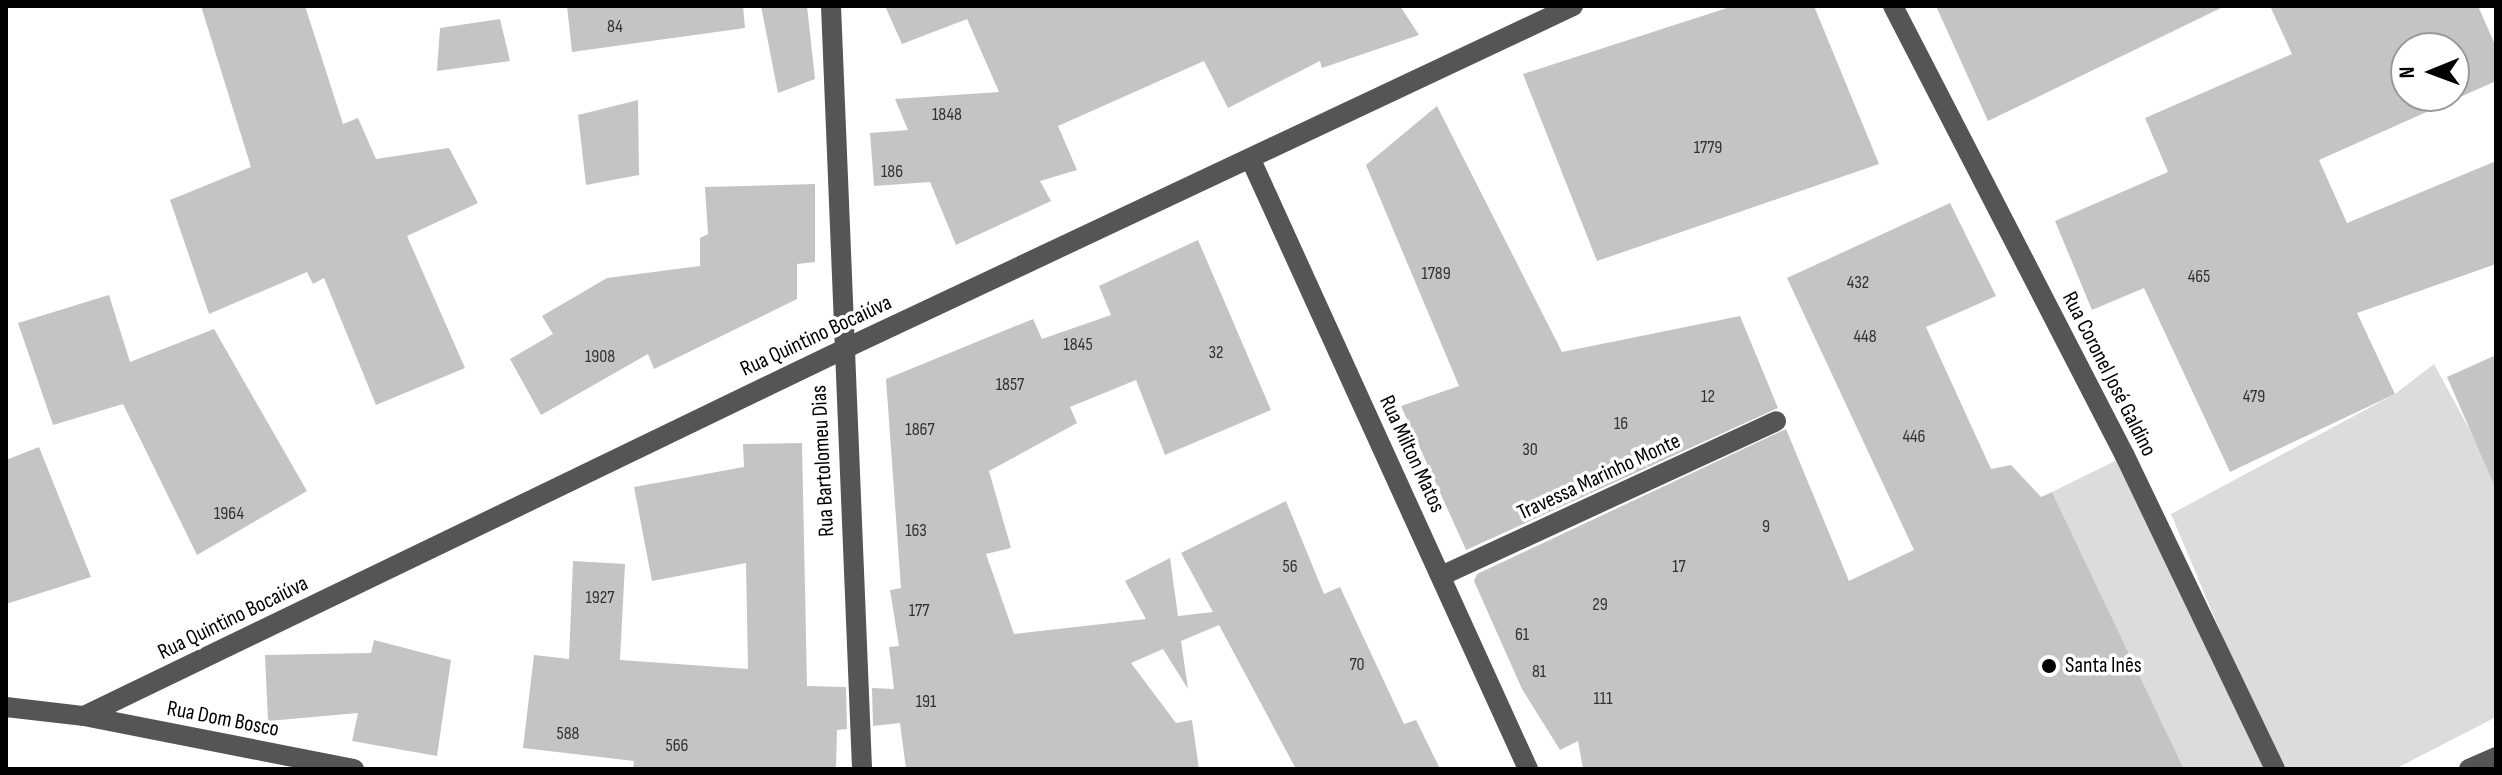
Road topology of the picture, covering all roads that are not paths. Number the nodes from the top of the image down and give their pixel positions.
1 (831, 6) edge
2 (1573, 6) edge
3 (1893, 6) edge
4 (1251, 160) junction
5 (842, 350) junction
6 (1776, 421) dead end
7 (1441, 576) junction
8 (6, 707) edge
9 (84, 716) junction
10 (2496, 757) edge
11 (354, 769) edge
12 (862, 769) edge
13 (1528, 769) edge
14 (2275, 769) edge
15 (2469, 769) edge

1 - 5 street, Rua Bartolomeu Dias
2 - 4 street, Rua Quintino Bocaiúva
3 - 14 street, Rua Coronel José Galdino
4 - 5 street, Rua Quintino Bocaiúva
4 - 7 street, Rua Milton Matos
5 - 9 street, Rua Quintino Bocaiúva
5 - 12 street, Rua Bartolomeu Dias
6 - 7 street, Travessa Marinho Monte
7 - 13 street, Rua Milton Matos
8 - 9 street, Rua Dom Bosco
9 - 11 street, Rua Dom Bosco
10 - 15 street

